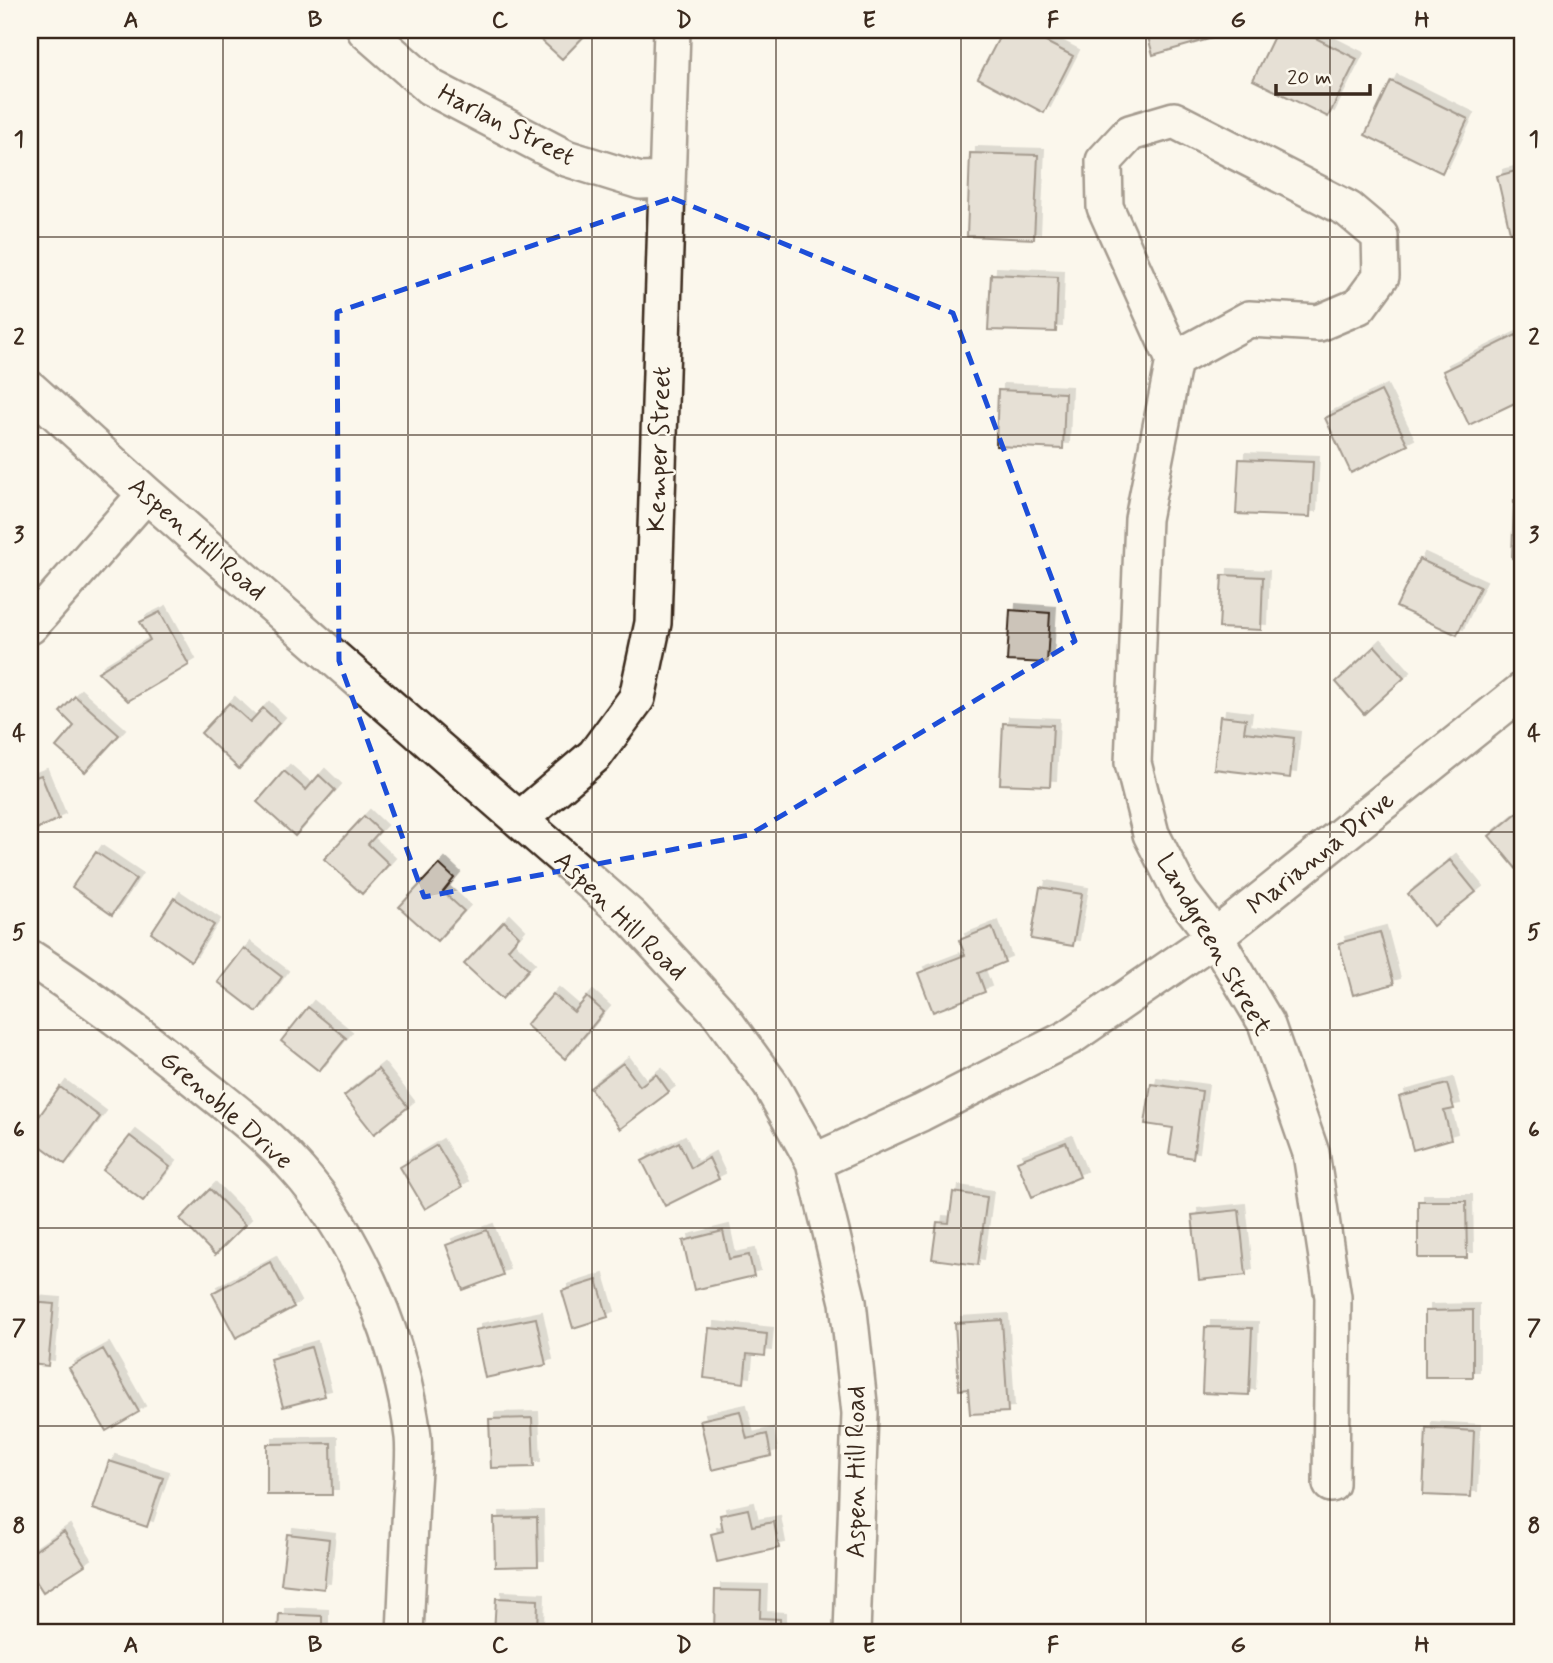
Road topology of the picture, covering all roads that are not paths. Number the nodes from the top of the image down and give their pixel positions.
1 (365, 30) edge
2 (672, 30) edge
3 (666, 180) junction
4 (1174, 360) junction
5 (30, 389) edge
6 (146, 494) junction
7 (30, 626) edge
8 (1523, 690) edge
9 (520, 819) junction
10 (1215, 937) junction
11 (30, 958) edge
12 (814, 1162) junction
13 (1331, 1485) dead end
14 (405, 1633) edge
15 (852, 1633) edge

1 - 3 street, Harlan Street
2 - 3 street, Kemper Street
3 - 9 street, Kemper Street
4 - 4 street
4 - 10 street, Landgreen Street
5 - 6 street, Aspen Hill Road
6 - 7 street
6 - 9 street, Aspen Hill Road
8 - 10 street, Marianna Drive
9 - 12 street, Aspen Hill Road
10 - 12 street, Marianna Drive
10 - 13 street, Landgreen Street
11 - 14 street, Grenoble Drive
12 - 15 street, Aspen Hill Road

